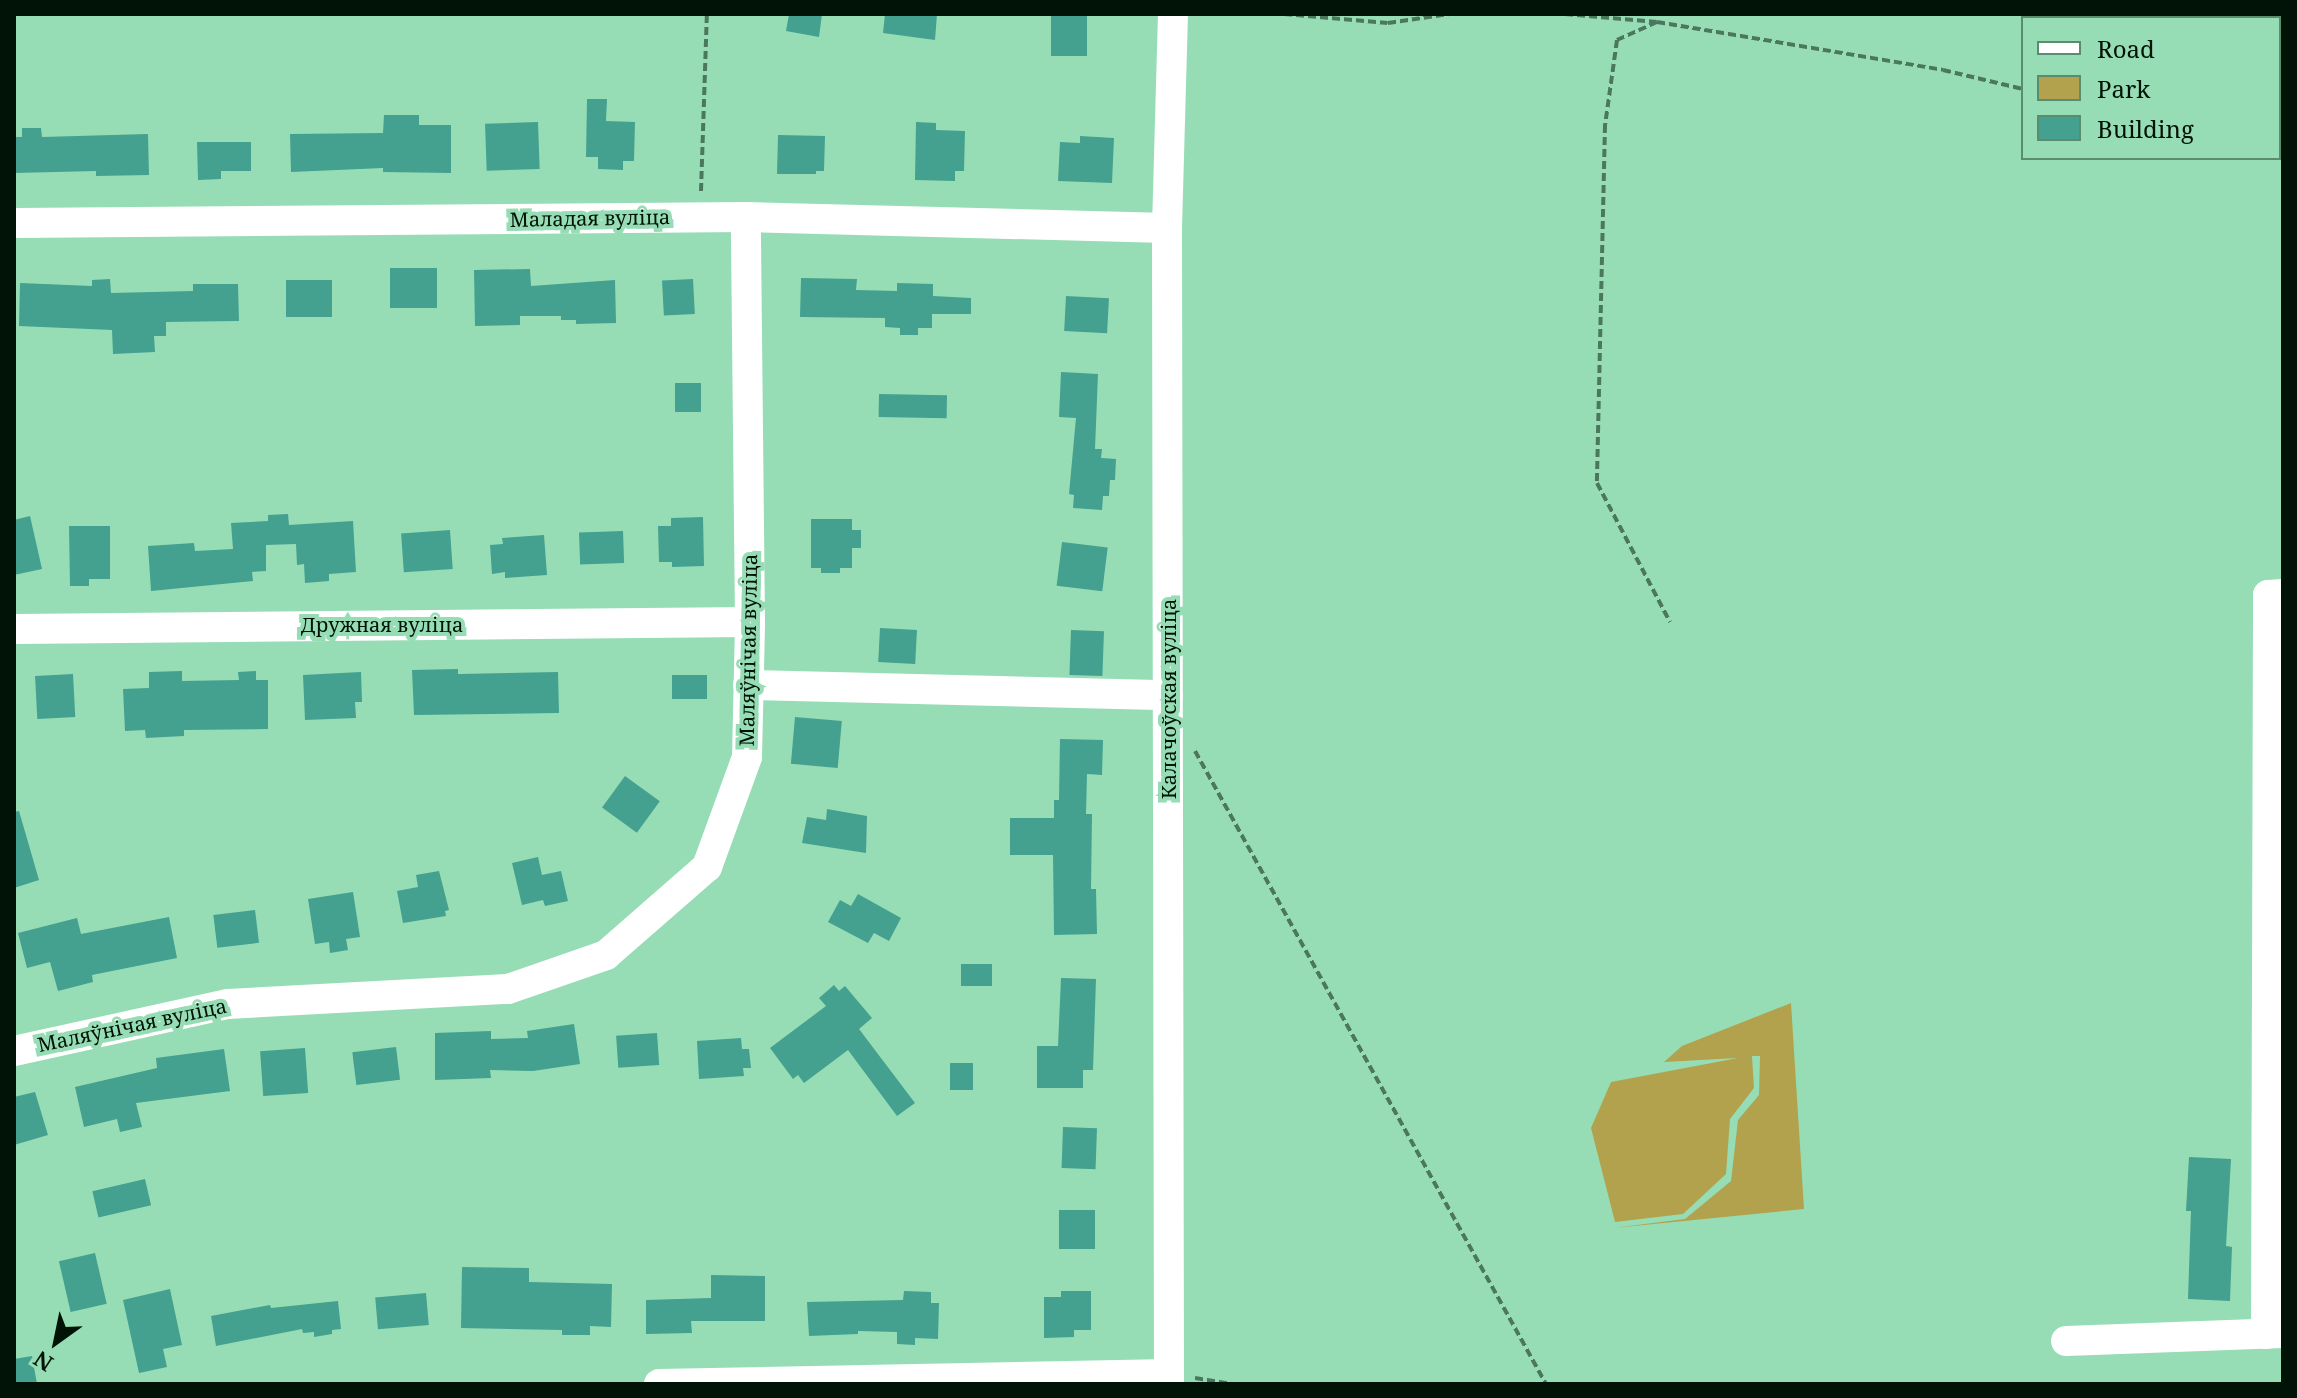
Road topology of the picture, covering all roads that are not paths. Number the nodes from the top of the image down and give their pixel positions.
1 (1173, 14) edge
2 (746, 217) junction
3 (14, 223) edge
4 (1167, 228) junction
5 (2275, 594) edge
6 (750, 622) junction
7 (14, 629) edge
8 (748, 685) junction
9 (1168, 695) junction
10 (14, 1051) edge
11 (2274, 1334) edge
12 (2066, 1341) dead end
13 (1169, 1379) edge
14 (659, 1384) edge

1 - 4 street, Калачоўская вуліца
2 - 3 street, Маладая вуліца
2 - 4 street, Маладая вуліца
2 - 6 street, Маляўнічая вуліца
4 - 9 street, Калачоўская вуліца
5 - 11 street
6 - 7 street, Дружная вуліца
6 - 8 street, Маляўнічая вуліца
8 - 9 street
8 - 10 street, Маляўнічая вуліца
9 - 13 street, Калачоўская вуліца
11 - 12 street
13 - 14 street

